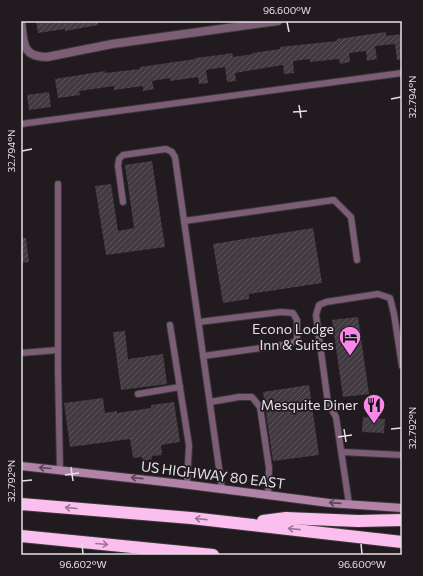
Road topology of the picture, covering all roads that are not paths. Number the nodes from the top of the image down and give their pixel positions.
1 (21, 21) edge
2 (278, 21) edge
3 (402, 73) edge
4 (21, 124) edge
5 (58, 184) dead end
6 (123, 202) dead end
7 (184, 221) junction
8 (357, 260) dead end
9 (199, 322) junction
10 (170, 325) dead end
11 (58, 350) junction
12 (21, 353) edge
13 (203, 356) junction
14 (402, 366) edge
15 (180, 387) junction
16 (138, 394) dead end
17 (210, 402) junction
18 (342, 452) junction
19 (402, 455) edge
20 (21, 466) edge
21 (60, 470) junction
22 (187, 484) junction
23 (222, 489) junction
24 (268, 495) junction
25 (21, 504) edge
26 (350, 504) junction
27 (402, 508) edge
28 (402, 520) edge
29 (239, 523) junction
30 (21, 536) edge
31 (402, 542) edge
32 (128, 546) junction
33 (154, 555) edge
34 (213, 555) edge

1 - 2 street
3 - 4 lane
5 - 11 lane
6 - 7 lane
7 - 8 lane
7 - 9 lane
9 - 13 lane
9 - 13 lane
10 - 15 lane
11 - 12 lane
11 - 21 lane
13 - 17 lane
14 - 18 lane
15 - 16 lane
15 - 22 lane
17 - 23 lane
17 - 24 lane
18 - 19 lane
18 - 26 lane
21 -> 20 main road, US HIGHWAY 80 EAST
22 -> 21 main road, US HIGHWAY 80 EAST
22 - 23 main road, US HIGHWAY 80 EAST
23 - 24 main road, US HIGHWAY 80 EAST
26 -> 24 main road, US HIGHWAY 80 EAST
29 -> 25 highway
26 - 27 main road, US HIGHWAY 80 EAST
28 - 29 highway
31 -> 29 highway
30 -> 32 highway
32 - 33 highway
32 - 34 highway

